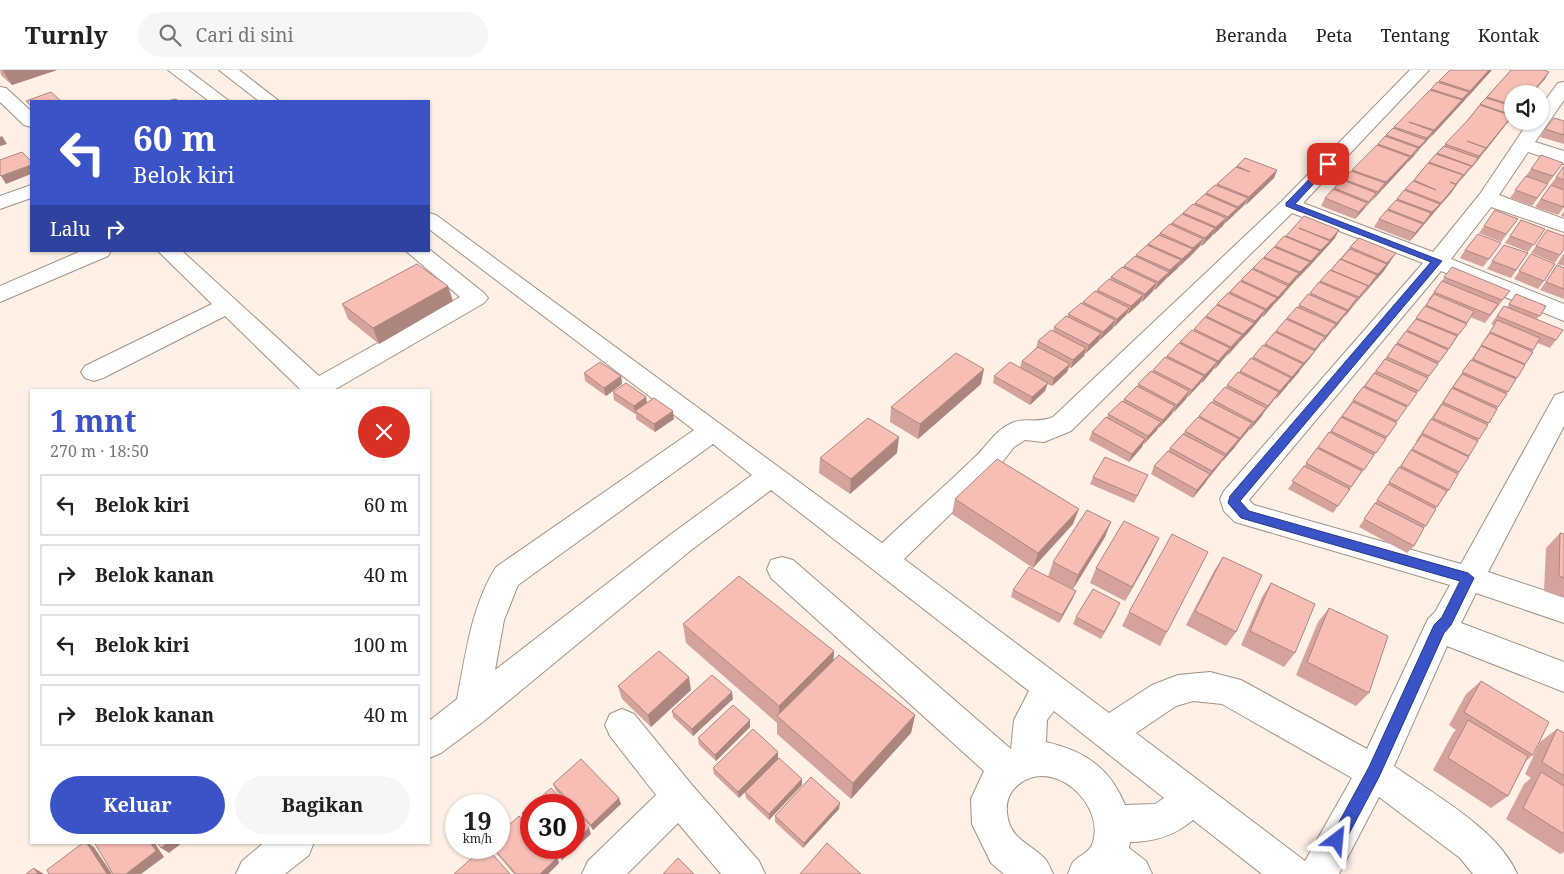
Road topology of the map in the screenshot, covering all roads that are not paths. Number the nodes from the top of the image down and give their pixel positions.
1 (177, 70) edge
2 (228, 70) edge
3 (1420, 70) edge
4 (1564, 87) edge
5 (0, 92) edge
6 (219, 100) edge
7 (269, 100) edge
8 (1549, 107) edge
9 (26, 116) edge
10 (0, 119) edge
11 (1532, 130) edge
12 (1523, 144) junction
13 (1564, 158) edge
14 (30, 191) edge
15 (1487, 198) junction
16 (0, 203) edge
17 (1289, 205) junction
18 (430, 220) edge
19 (1564, 226) edge
20 (98, 252) edge
21 (170, 252) edge
22 (418, 252) edge
23 (1437, 261) junction
24 (511, 280) junction
25 (0, 295) edge
26 (476, 298) junction
27 (228, 305) junction
28 (1564, 313) edge
29 (94, 372) dead end
30 (316, 389) edge
31 (1564, 401) edge
32 (713, 430) junction
33 (771, 475) junction
34 (883, 560) junction
35 (782, 569) dead end
36 (1453, 606) junction
37 (1564, 610) edge
38 (1564, 678) edge
39 (1053, 690) junction
40 (472, 710) junction
41 (622, 725) dead end
42 (1108, 733) junction
43 (430, 741) edge
44 (1018, 763) junction
45 (1374, 772) junction
46 (679, 797) junction
47 (1192, 798) junction
48 (293, 844) edge
49 (1110, 857) edge
50 (1019, 870) edge
51 (255, 874) edge
52 (601, 874) edge
53 (746, 874) edge
54 (1292, 874) edge
55 (1319, 874) edge
56 (1498, 874) edge

1 - 6 street
2 - 7 street
3 - 17 street
4 - 8 street
5 - 9 street
9 - 10 street
11 - 12 street
12 - 13 street
12 - 15 street
14 - 16 street
15 - 19 street
15 - 23 street
17 - 23 street
17 - 34 street
18 - 24 street
20 - 25 street
21 - 27 street
22 - 26 street
23 - 28 street
23 - 36 street
24 - 26 street
24 - 32 street
26 - 30 street
27 - 29 street
27 - 30 street
31 - 36 street
32 - 33 street
32 - 40 street
33 - 34 street
33 - 40 street
34 - 39 street
35 - 44 street
36 - 37 street
36 - 38 street
36 - 45 street
39 - 42 street
39 - 44 street
40 - 43 street
41 - 46 street
42 - 45 street
42 - 47 street
44 - 49 street
44 - 50 street
45 - 55 street
45 - 56 street
46 - 52 street
46 - 53 street
47 - 49 street
47 - 54 street
48 - 51 street

